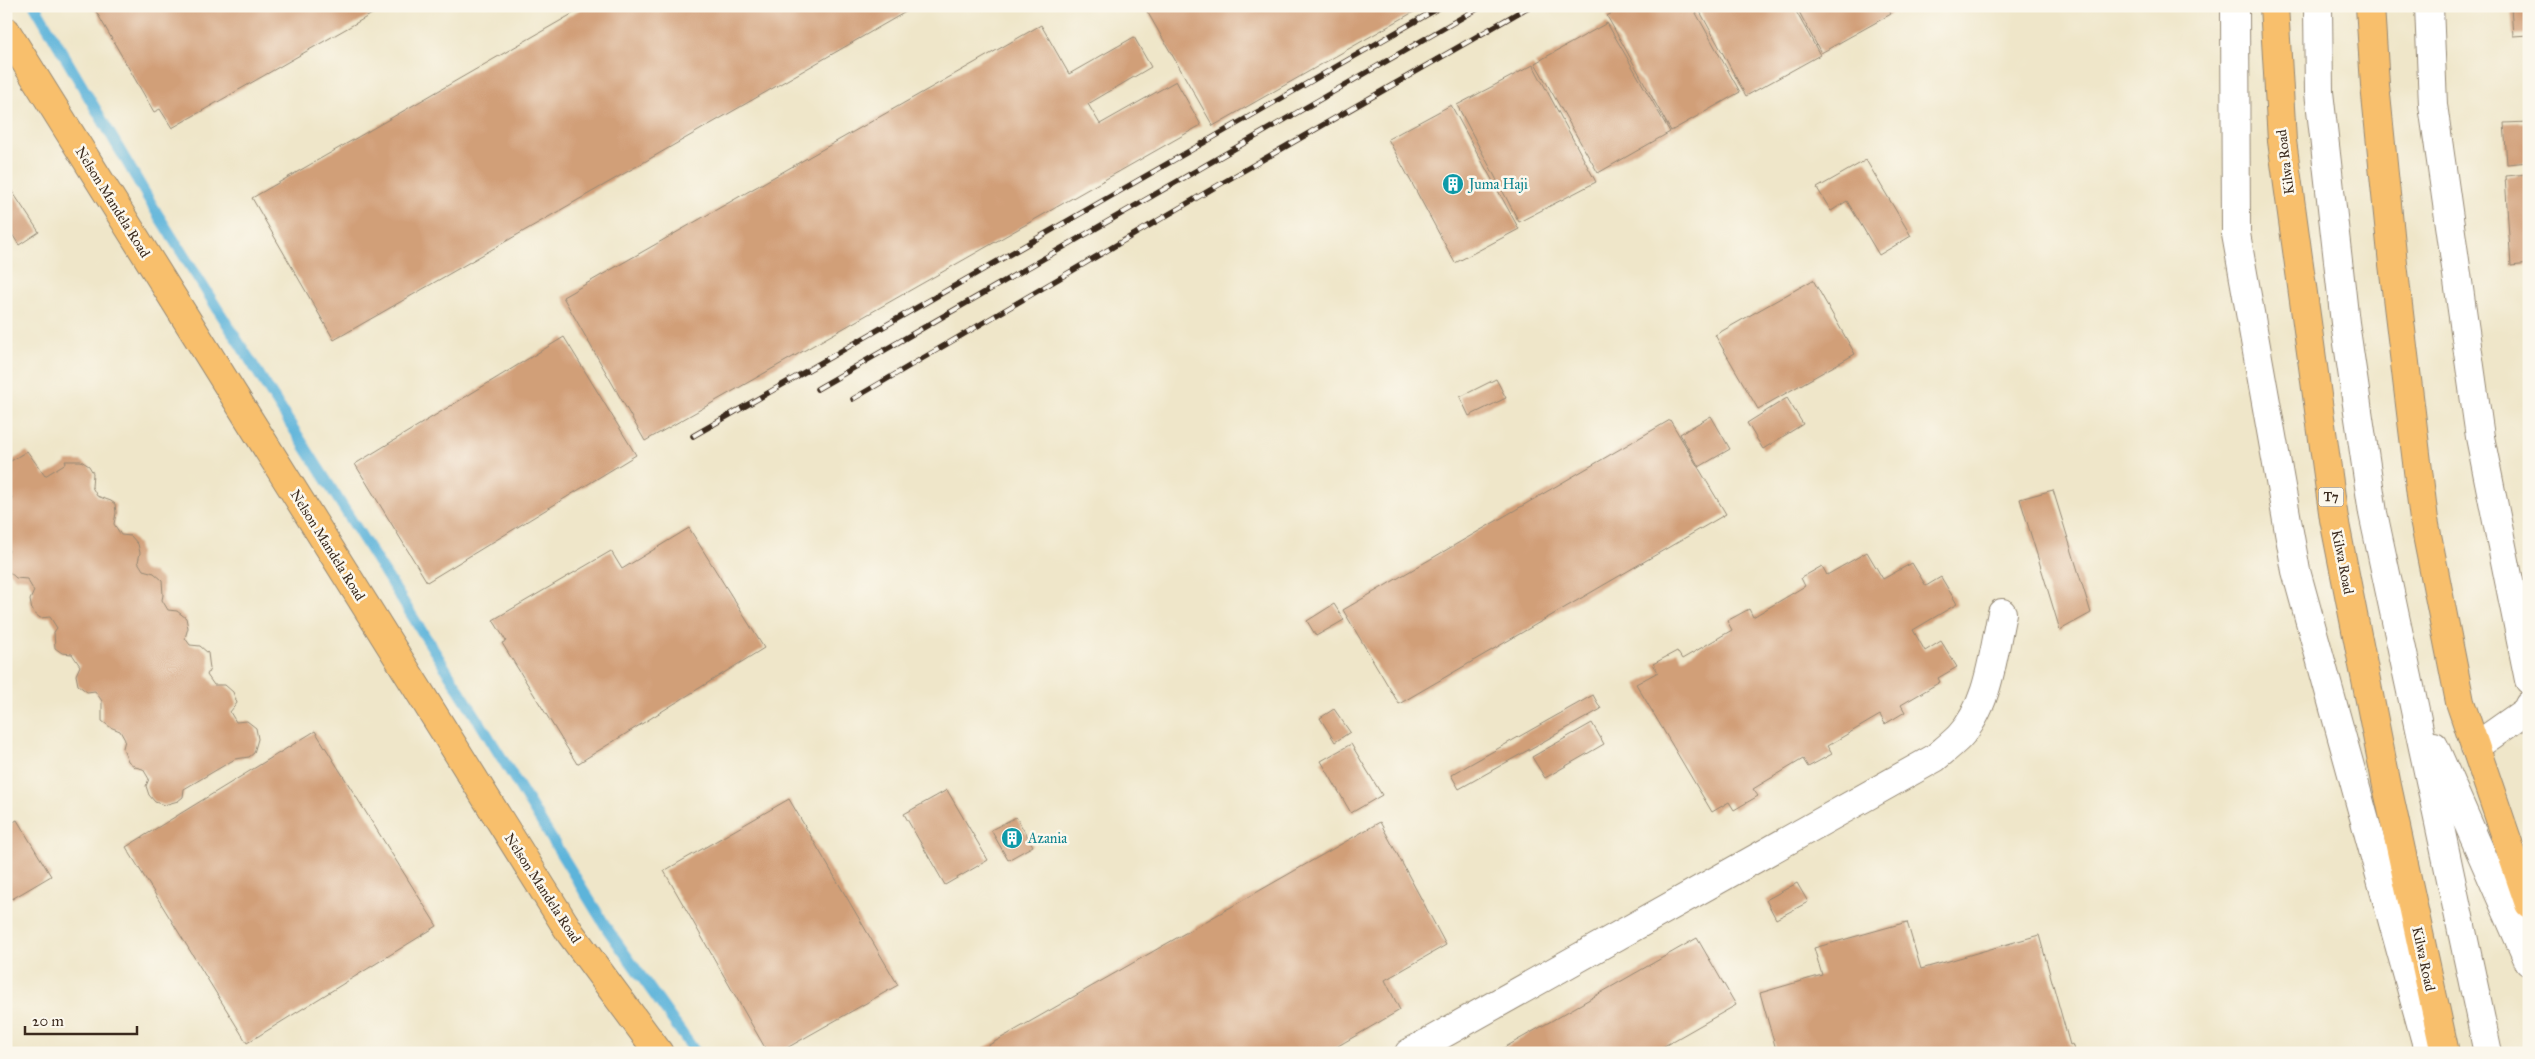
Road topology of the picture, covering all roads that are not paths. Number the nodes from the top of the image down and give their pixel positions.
1 (2235, 6) edge
2 (2274, 6) edge
3 (2318, 6) edge
4 (2370, 6) edge
5 (2429, 6) edge
6 (6, 31) edge
7 (2002, 613) dead end
8 (2529, 680) edge
9 (2410, 692) junction
10 (2529, 705) edge
11 (2475, 747) junction
12 (2529, 904) edge
13 (2529, 962) edge
14 (659, 1053) edge
15 (1409, 1053) edge
16 (2429, 1053) edge
17 (2445, 1053) edge
18 (2488, 1053) edge

1 - 16 street
2 - 17 main road, Kilwa Road / T7
3 - 9 street
4 - 11 main road
5 - 8 street
6 - 14 main road, Nelson Mandela Road
7 - 15 street
9 - 13 street
9 - 18 street
10 - 11 street
11 - 12 main road

